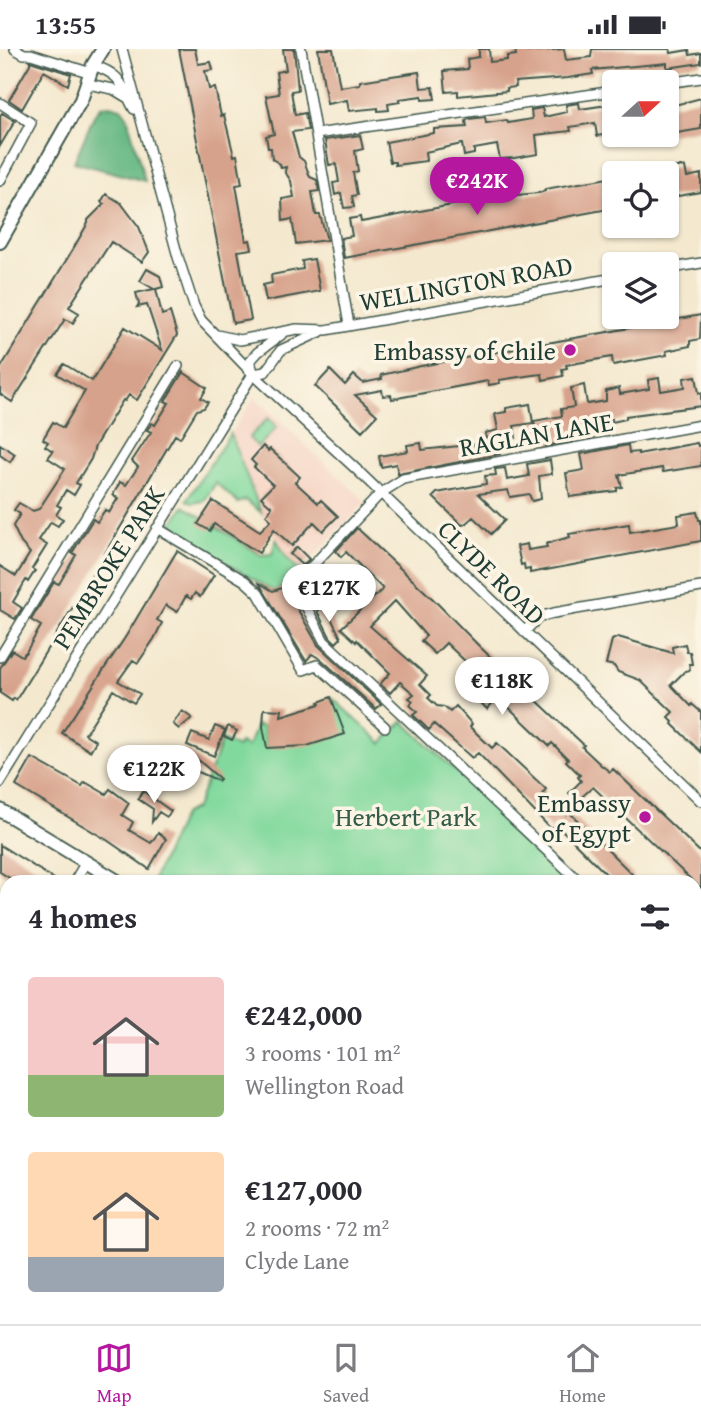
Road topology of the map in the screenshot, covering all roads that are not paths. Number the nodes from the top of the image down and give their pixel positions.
1 (15, 49) edge
2 (91, 49) edge
3 (103, 49) edge
4 (122, 49) edge
5 (301, 49) edge
6 (90, 74) junction
7 (701, 78) edge
8 (679, 81) edge
9 (602, 93) edge
10 (128, 98) junction
11 (0, 103) edge
12 (139, 117) junction
13 (316, 134) junction
14 (0, 181) edge
15 (0, 241) edge
16 (701, 263) edge
17 (679, 266) edge
18 (602, 280) edge
19 (349, 325) junction
20 (326, 330) junction
21 (288, 331) junction
22 (212, 333) junction
23 (178, 366) dead end
24 (253, 374) junction
25 (701, 425) edge
26 (381, 493) junction
27 (157, 528) junction
28 (701, 587) edge
29 (524, 632) junction
30 (0, 657) edge
31 (385, 727) dead end
32 (0, 783) edge
33 (701, 801) edge
34 (0, 810) edge
35 (86, 862) junction
36 (78, 875) edge
37 (107, 875) edge
38 (573, 875) edge

1 - 6 street
2 - 6 main road
3 - 6 main road
4 - 12 street
5 - 13 street
6 - 10 street
6 - 10 street
6 - 15 main road
7 - 8 street
9 - 13 street
10 - 12 street
11 - 14 street
12 - 22 street, CLYDE ROAD
13 - 19 street
16 - 17 street
18 - 19 street, WELLINGTON ROAD
19 - 20 street, WELLINGTON ROAD
20 - 21 street, WELLINGTON ROAD
20 - 24 street, WELLINGTON ROAD
21 - 22 street, WELLINGTON ROAD
21 - 24 street
22 - 24 street, CLYDE ROAD
23 - 30 street
24 - 26 street, CLYDE ROAD
24 - 27 street, PEMBROKE PARK
25 - 26 street, RAGLAN LANE
26 - 29 street, CLYDE ROAD
26 - 38 street, RAGLAN LANE
27 - 31 street
27 - 32 street, PEMBROKE PARK
28 - 29 street
29 - 33 street, CLYDE ROAD
34 - 35 main road
35 - 36 street
35 - 37 main road

